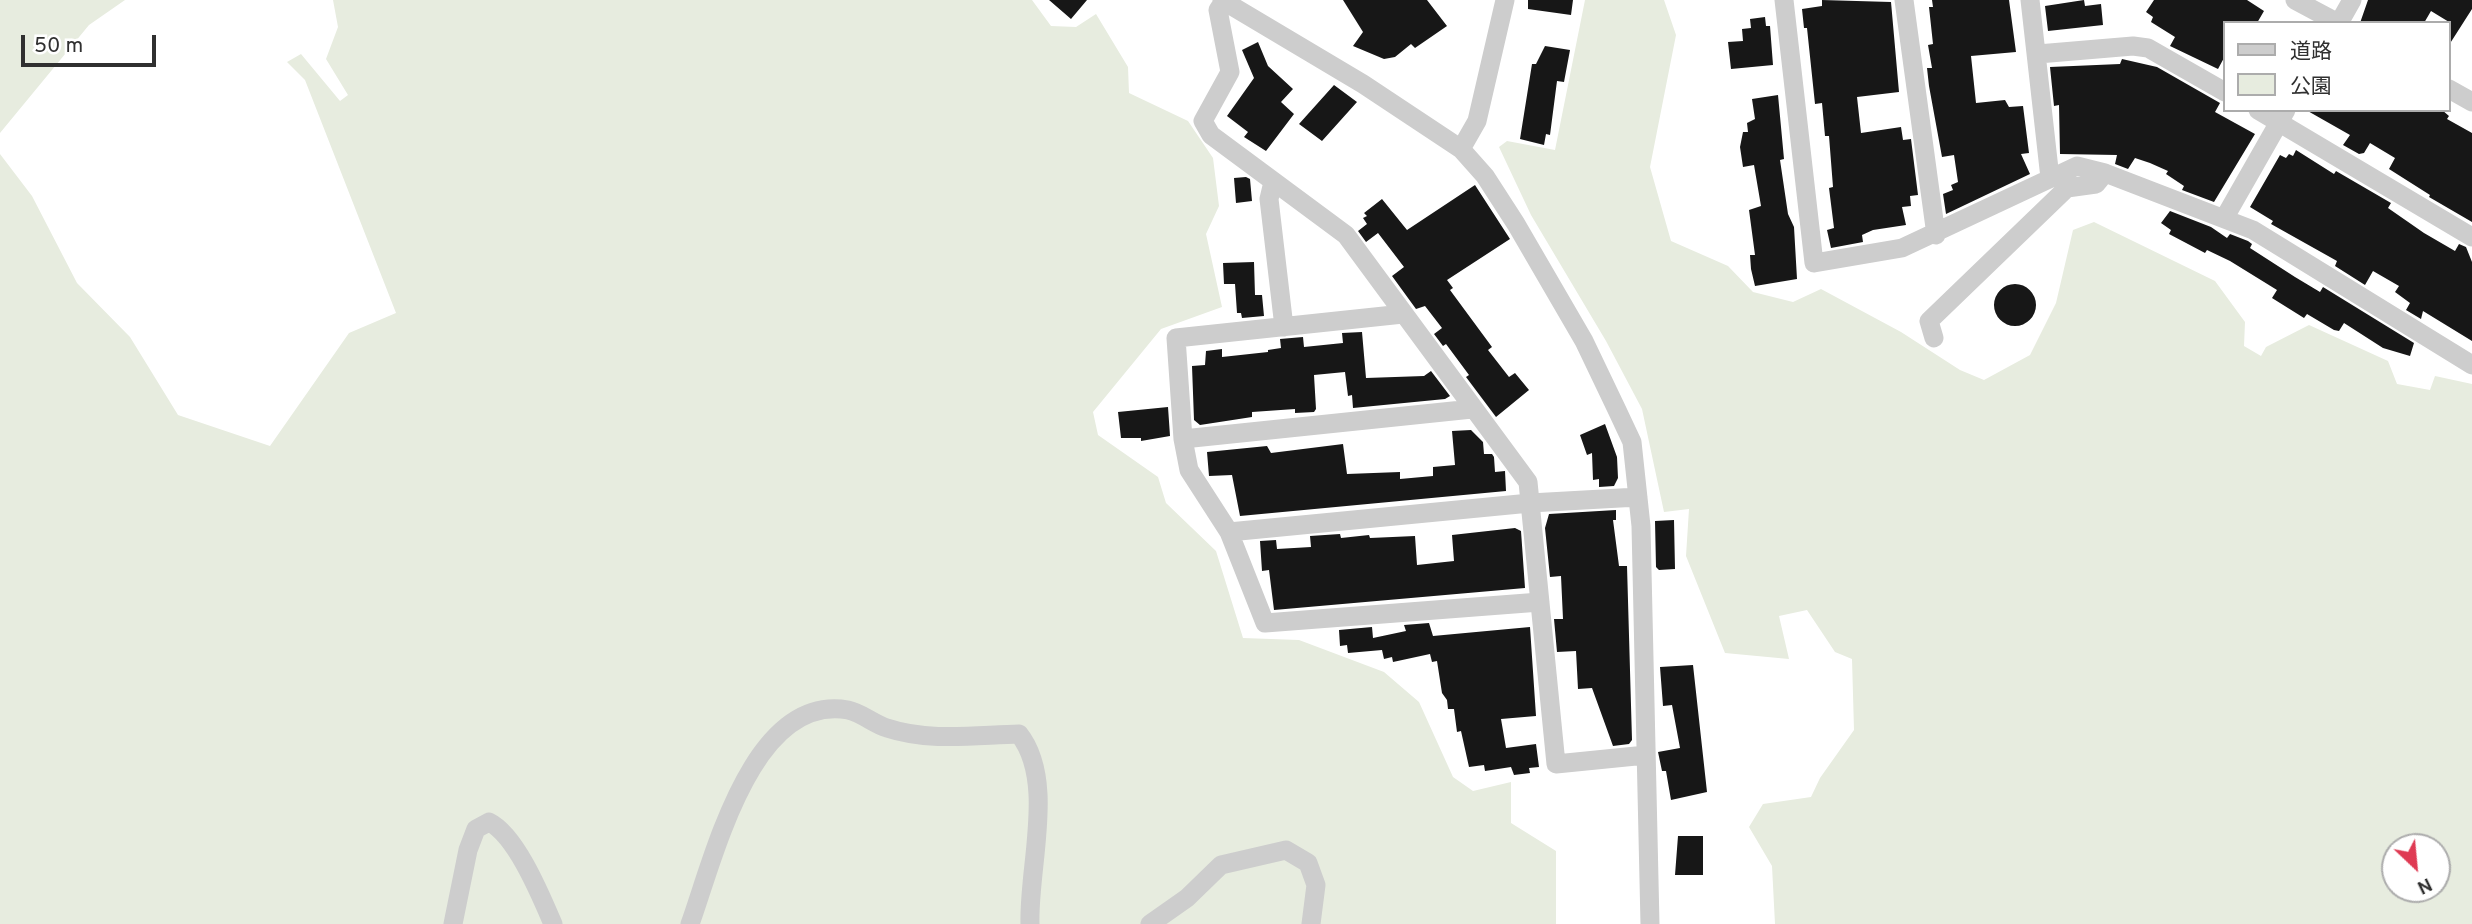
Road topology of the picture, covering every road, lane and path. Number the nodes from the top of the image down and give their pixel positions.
1 (1223, 0) edge
2 (1505, 0) edge
3 (1784, 0) edge
4 (1904, 0) edge
5 (2030, 0) edge
6 (2295, 0) edge
7 (2352, 0) edge
8 (2334, 21) edge
9 (2339, 21) edge
10 (2038, 54) junction
11 (2451, 90) edge
12 (2224, 91) edge
13 (2472, 102) edge
14 (2283, 116) edge
15 (1461, 149) junction
16 (2105, 173) junction
17 (2050, 178) junction
18 (1273, 182) junction
19 (2225, 217) junction
20 (1936, 235) junction
21 (2472, 237) edge
22 (1403, 314) junction
23 (1284, 327) junction
24 (1934, 338) dead end
25 (2472, 365) edge
26 (1472, 409) junction
27 (1182, 439) junction
28 (1638, 496) junction
29 (1530, 503) junction
30 (1229, 532) junction
31 (1540, 602) junction
32 (1646, 755) junction
33 (453, 924) edge
34 (553, 924) edge
35 (690, 924) edge
36 (1030, 924) edge
37 (1150, 924) edge
38 (1311, 924) edge
39 (1650, 924) edge

1 - 15 street
1 - 18 street
2 - 15 street
3 - 20 street
4 - 20 street
5 - 10 street
6 - 8 street
7 - 9 street
10 - 12 street
10 - 17 street
11 - 13 street
14 - 19 street
14 - 21 street
15 - 28 street
16 - 17 street
16 - 19 street
16 - 24 street
17 - 20 street
18 - 22 street
18 - 23 street
19 - 25 street
22 - 23 street
22 - 26 street
23 - 27 street
26 - 27 street
26 - 29 street
27 - 30 street
28 - 29 street
28 - 32 street
29 - 30 street
29 - 31 street
30 - 31 street
31 - 32 street
32 - 39 street
33 - 34 street
35 - 36 street
37 - 38 street

